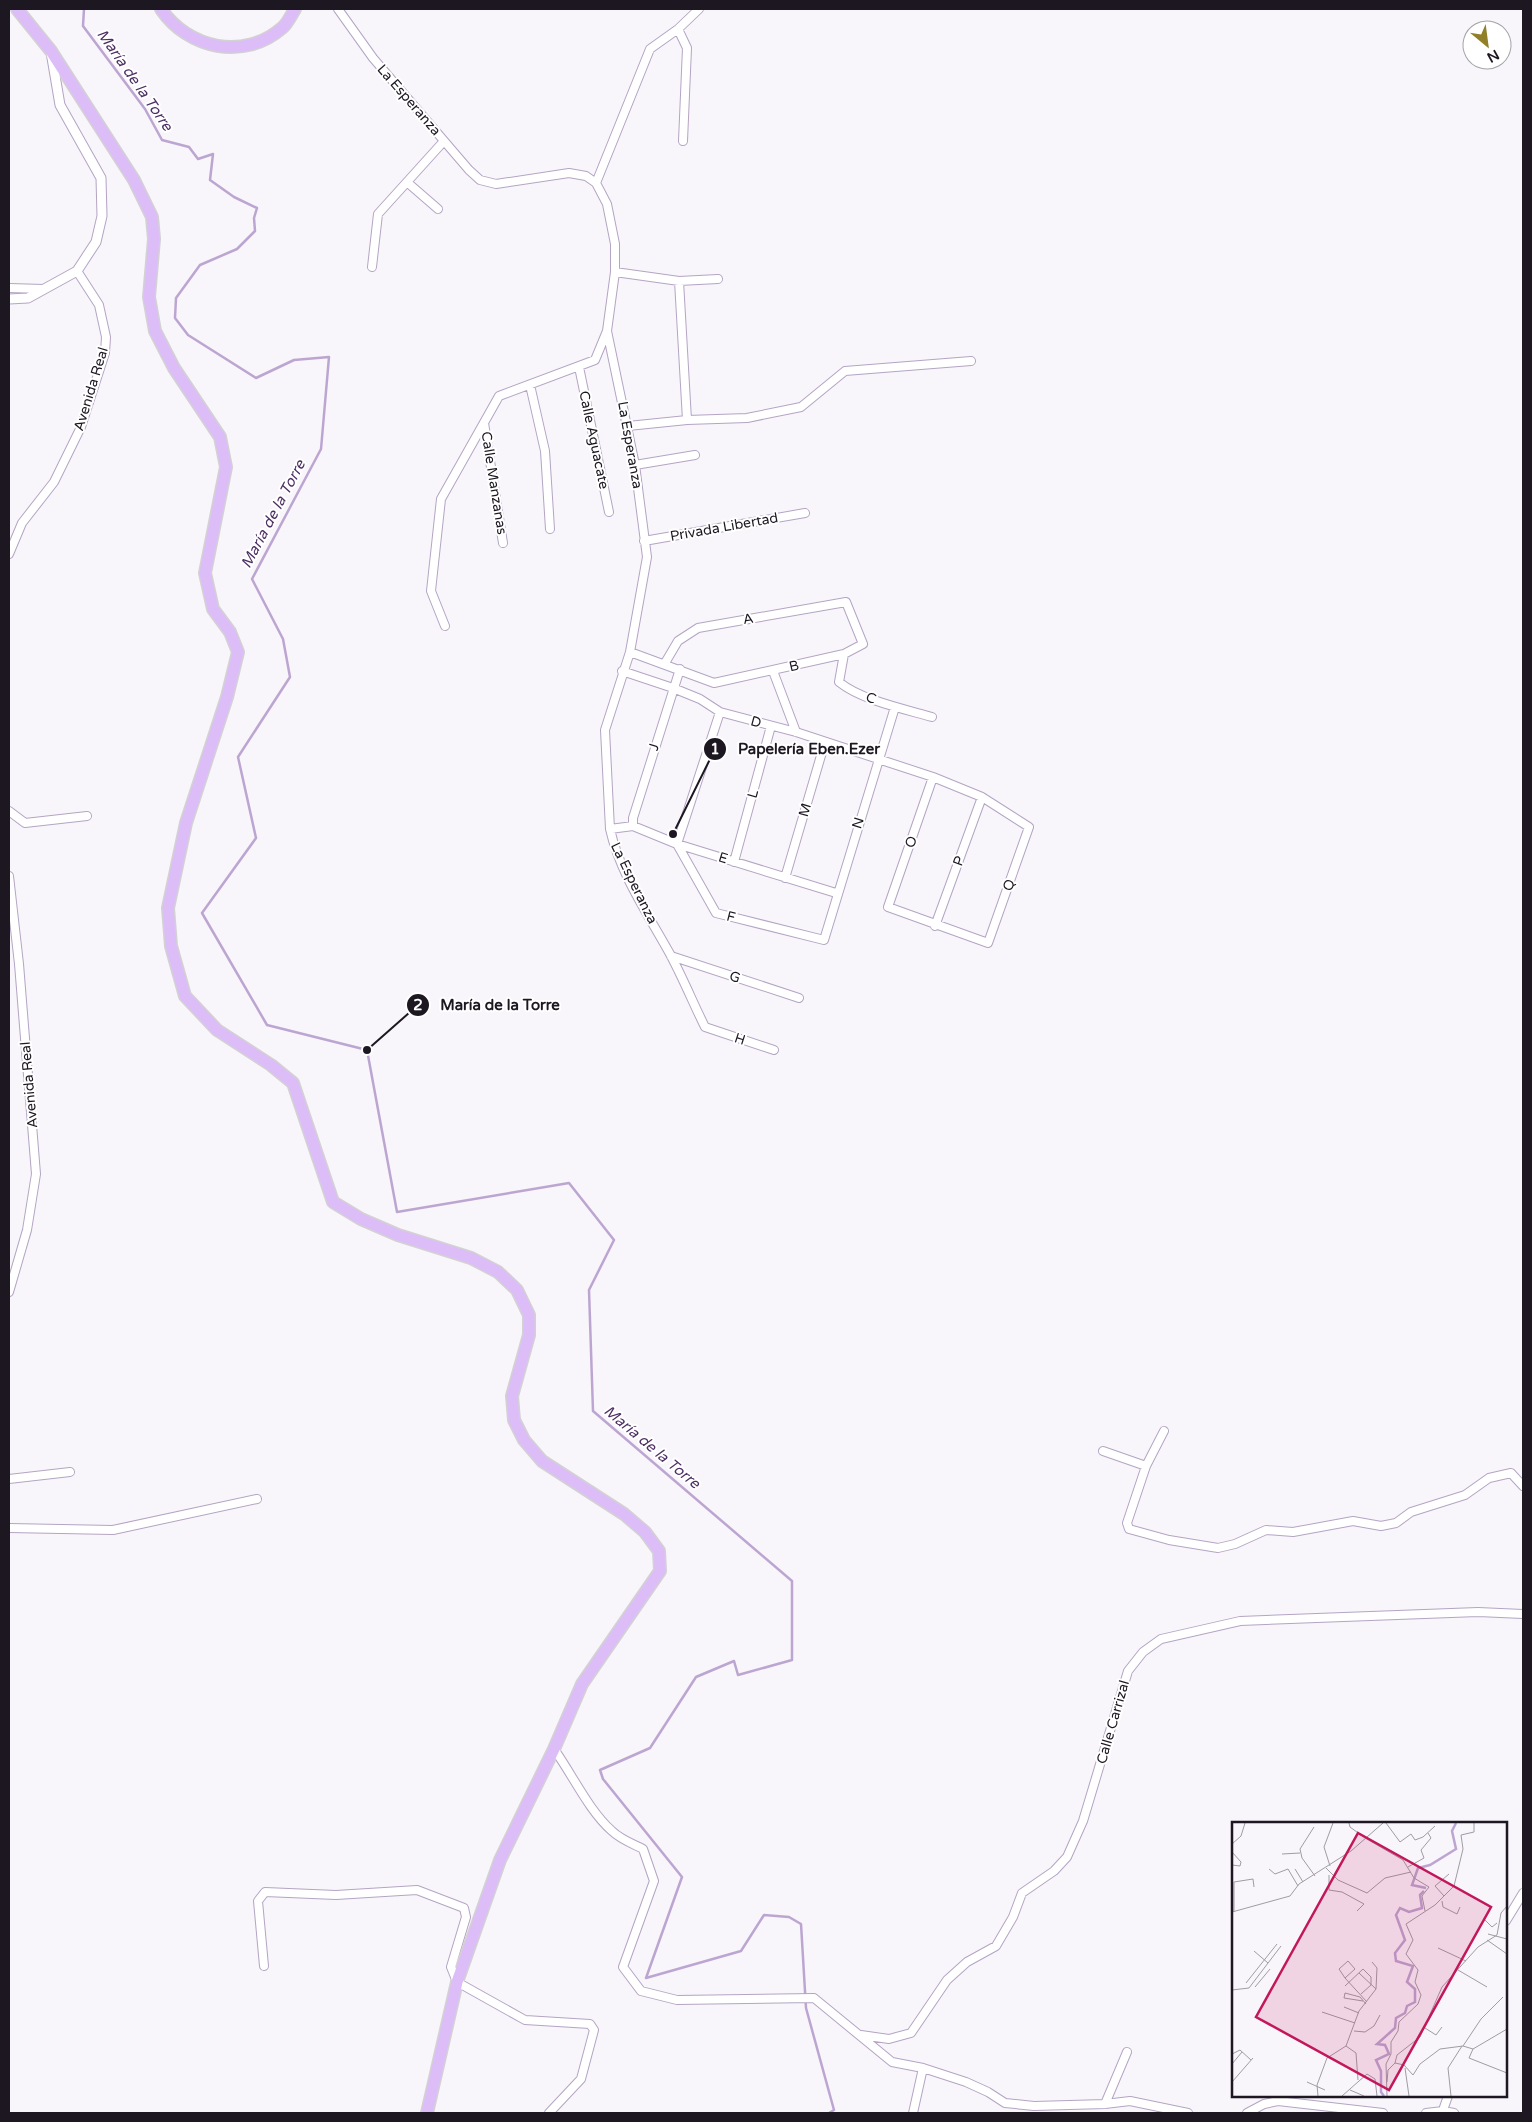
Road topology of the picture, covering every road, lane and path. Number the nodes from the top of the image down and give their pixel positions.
1 (17, 9) edge
2 (161, 9) edge
3 (296, 9) edge
4 (338, 9) edge
5 (699, 9) edge
6 (678, 29) junction
7 (50, 51) junction
8 (444, 141) junction
9 (683, 141) dead end
10 (408, 183) junction
11 (596, 183) junction
12 (438, 209) dead end
13 (372, 268) dead end
14 (77, 271) junction
15 (614, 272) junction
16 (718, 279) dead end
17 (679, 281) junction
18 (9, 288) edge
19 (47, 289) junction
20 (9, 299) edge
21 (607, 331) junction
22 (971, 361) dead end
23 (578, 367) junction
24 (530, 385) junction
25 (687, 420) junction
26 (484, 423) junction
27 (628, 426) junction
28 (695, 455) dead end
29 (635, 465) junction
30 (609, 512) dead end
31 (805, 513) dead end
32 (550, 529) dead end
33 (644, 541) junction
34 (503, 543) dead end
35 (9, 554) edge
36 (846, 602) joint
37 (445, 626) dead end
38 (630, 652) junction
39 (844, 654) junction
40 (665, 663) junction
41 (680, 669) junction
42 (622, 671) junction
43 (773, 671) junction
44 (673, 688) junction
45 (895, 707) junction
46 (720, 712) junction
47 (932, 717) dead end
48 (771, 726) junction
49 (796, 732) junction
50 (825, 742) junction
51 (878, 760) junction
52 (933, 777) junction
53 (982, 796) junction
54 (9, 811) edge
55 (87, 816) dead end
56 (633, 826) junction
57 (1030, 826) joint
58 (610, 829) junction
59 (676, 844) junction
60 (734, 862) junction
61 (9, 876) edge
62 (785, 878) junction
63 (836, 893) junction
64 (935, 926) junction
65 (824, 940) joint
66 (671, 956) junction
67 (799, 998) dead end
68 (705, 1027) joint
69 (774, 1050) dead end
70 (9, 1292) edge
71 (1164, 1431) dead end
72 (1102, 1451) dead end
73 (1146, 1466) junction
74 (70, 1472) dead end
75 (9, 1479) edge
76 (1523, 1486) edge
77 (258, 1499) dead end
78 (9, 1528) edge
79 (1523, 1614) edge
80 (554, 1749) junction
81 (1523, 1893) edge
82 (1507, 1919) edge
83 (264, 1966) dead end
84 (457, 1982) junction
85 (861, 2035) junction
86 (1127, 2052) dead end
87 (923, 2068) junction
88 (1448, 2097) edge
89 (1104, 2104) junction
90 (1443, 2112) edge
91 (427, 2113) edge
92 (549, 2113) edge
93 (913, 2113) edge
94 (1188, 2113) edge
95 (1247, 2113) edge
96 (1383, 2113) edge
97 (1426, 2113) edge
98 (1454, 2113) edge

1 - 7 main road
2 - 3 main road
4 - 8 street, La Esperanza
5 - 6 street
6 - 9 street
6 - 11 street
7 - 14 street
7 - 80 main road
8 - 10 street
8 - 11 street, La Esperanza
10 - 12 street
10 - 13 street
11 - 15 street, La Esperanza
14 - 19 street
14 - 35 street, Avenida Real
15 - 17 street
15 - 21 street, La Esperanza
16 - 17 street
17 - 25 street
18 - 19 street
19 - 20 street
21 - 23 street
21 - 27 street, La Esperanza
22 - 25 street
23 - 24 street
23 - 30 street, Calle Aguacate
24 - 26 street
24 - 32 street
25 - 27 street
26 - 34 street, Calle Manzanas
26 - 37 street
27 - 29 street, La Esperanza
28 - 29 street
29 - 33 street, La Esperanza
31 - 33 street, Privada Libertad
33 - 38 street, La Esperanza
36 - 39 street, B
36 - 40 street, A
38 - 40 street
38 - 42 street, La Esperanza
39 - 43 street, B
39 - 45 street, C
40 - 41 street
41 - 43 street, B
41 - 44 street, J
42 - 44 street, D
42 - 58 street, La Esperanza
43 - 49 street
44 - 46 street, D
44 - 56 street, J
45 - 47 street, C
45 - 51 street, N
46 - 48 street, D
46 - 59 street
48 - 49 street, D
48 - 60 street, L
49 - 50 street, D
50 - 51 street, D
50 - 62 street, M
51 - 52 street, D
51 - 63 street, N
52 - 53 street, D
52 - 64 street, O
53 - 57 street, D
53 - 64 street, P
54 - 55 street
56 - 58 street
56 - 59 street, E
57 - 64 street, Q
58 - 66 street, La Esperanza
59 - 60 street, E
59 - 65 street, F
60 - 62 street, E
61 - 70 street, Avenida Real
62 - 63 street, E
63 - 65 street, N
66 - 67 street, G
66 - 68 street, La Esperanza
68 - 69 street, H
71 - 73 street
72 - 73 street
73 - 76 street
74 - 75 street
77 - 78 street
79 - 85 street, Calle Carrizal
80 - 84 main road
80 - 85 street
81 - 82 street
83 - 84 street
84 - 91 main road
84 - 92 street
85 - 87 street
86 - 89 street
87 - 89 street
87 - 93 street
88 - 90 street
89 - 94 street
90 - 97 street
90 - 98 street
95 - 96 street

